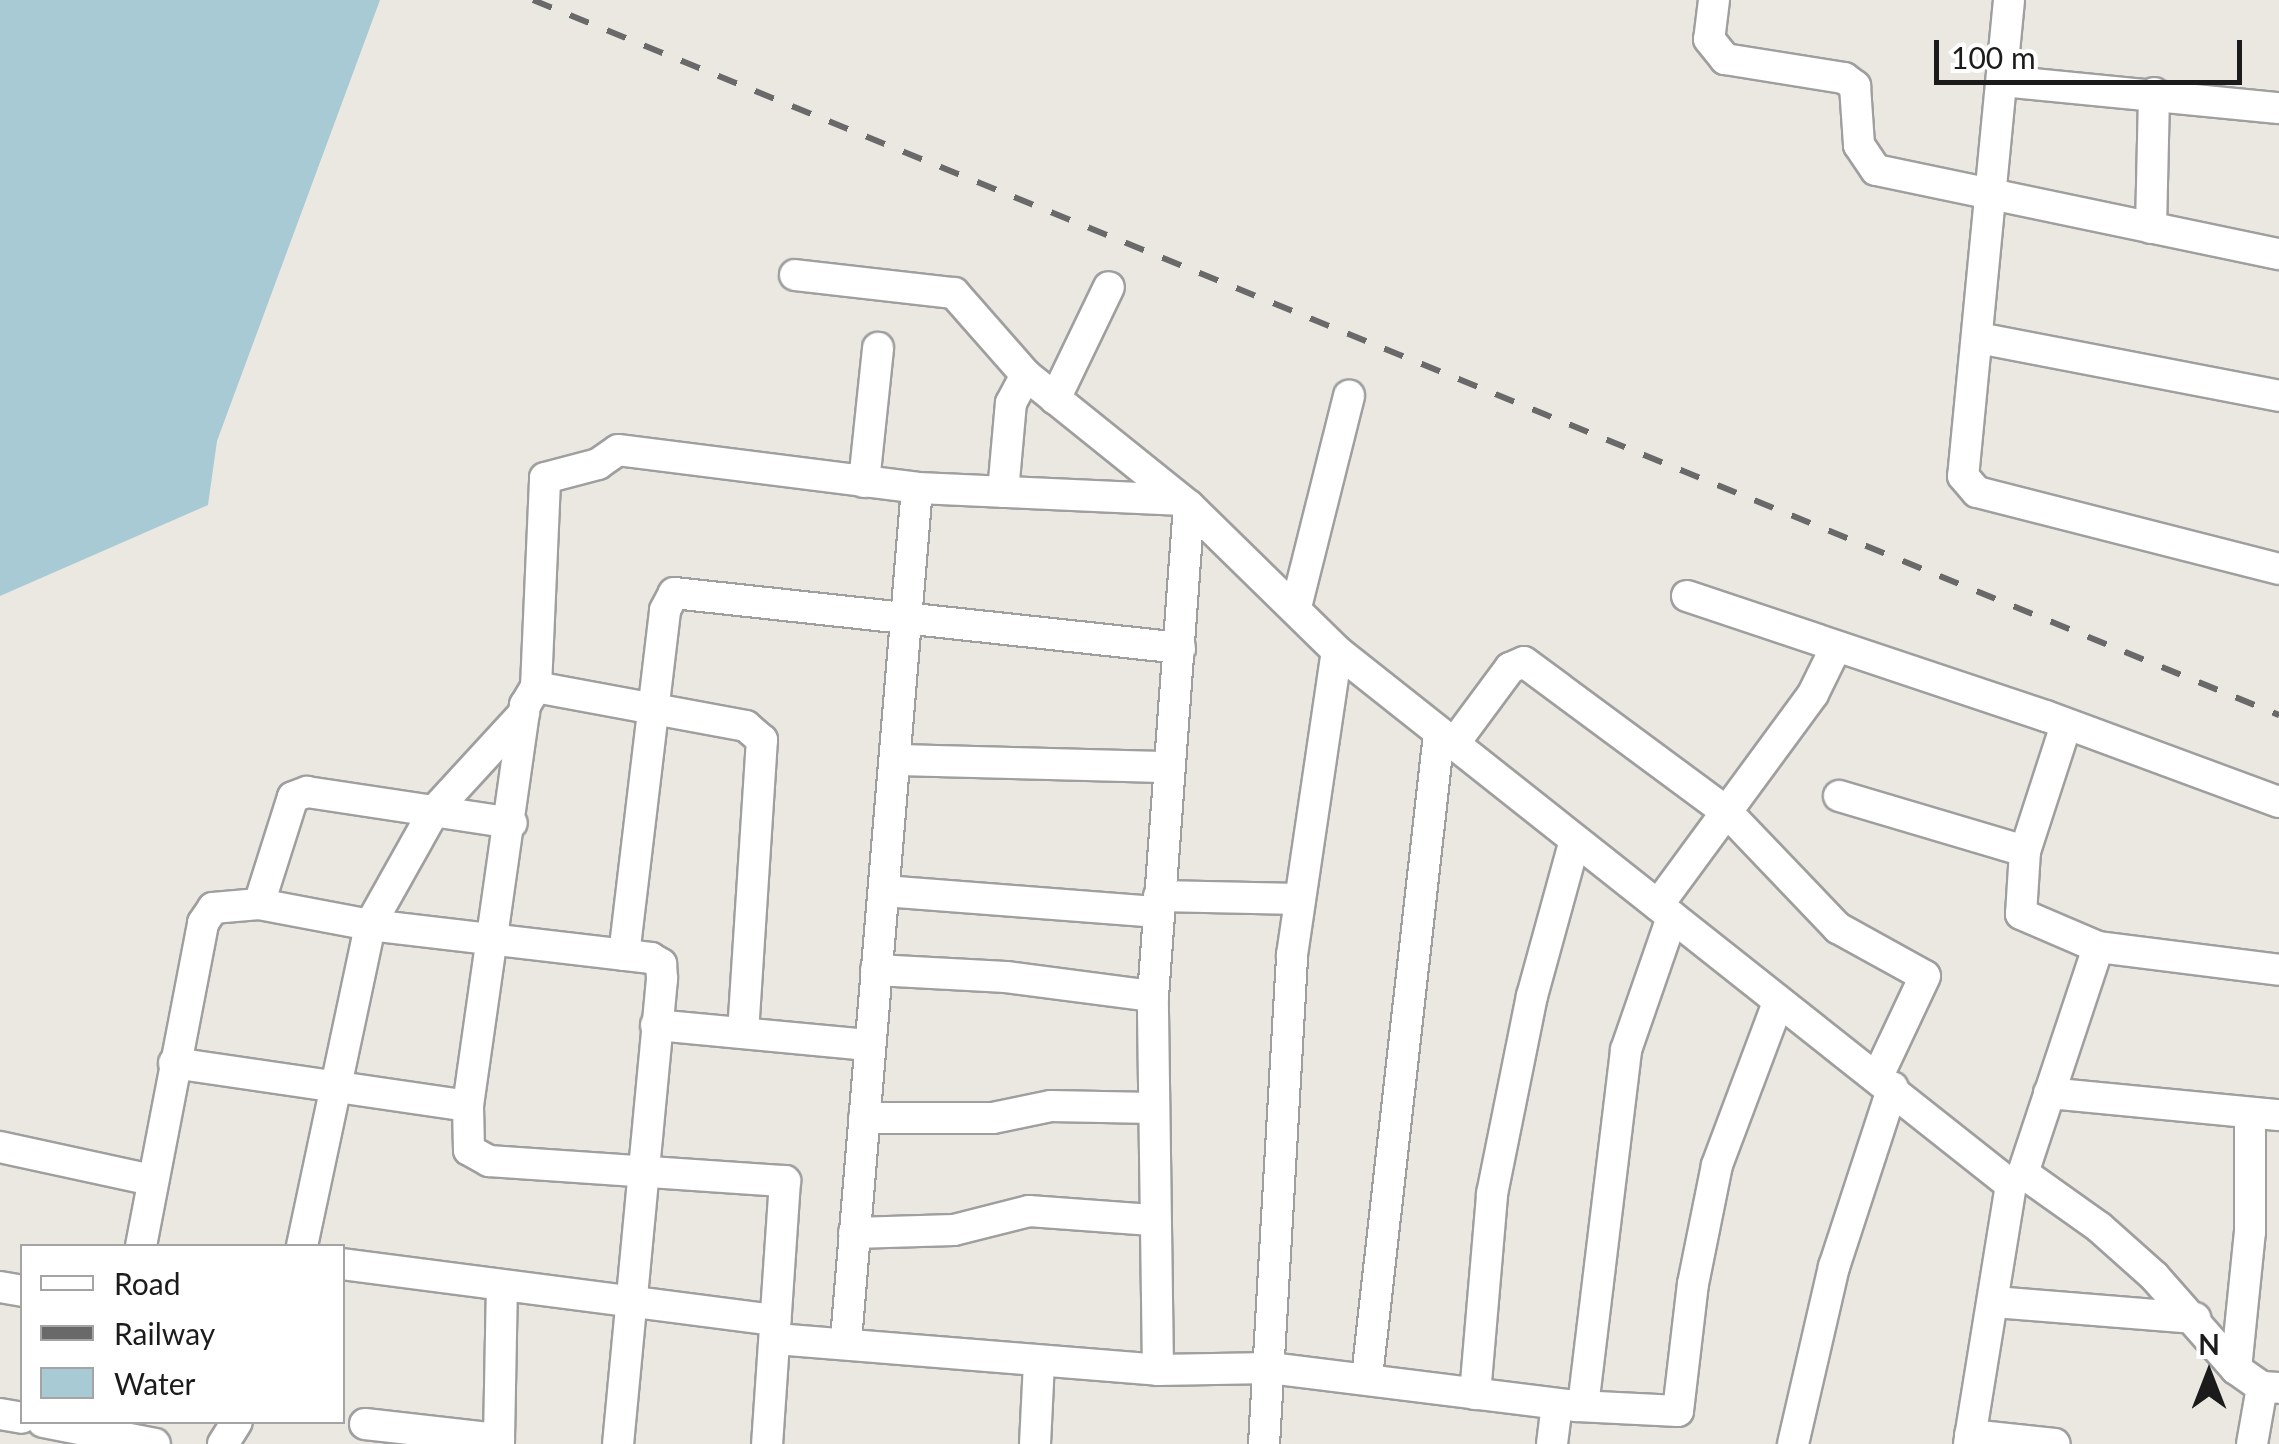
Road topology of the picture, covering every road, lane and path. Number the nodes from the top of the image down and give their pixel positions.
1 (1714, 0) edge
2 (2009, 0) edge
3 (2002, 81) junction
4 (2154, 93) junction
5 (2279, 108) edge
6 (1994, 196) junction
7 (2150, 228) junction
8 (2279, 254) edge
9 (794, 275) dead end
10 (1110, 287) dead end
11 (1979, 338) junction
12 (878, 348) dead end
13 (1026, 375) junction
14 (1349, 396) dead end
15 (2279, 396) edge
16 (1054, 399) junction
17 (864, 482) junction
18 (916, 488) junction
19 (1002, 492) junction
20 (1184, 503) junction
21 (2279, 569) edge
22 (1687, 596) dead end
23 (1296, 607) junction
24 (905, 620) junction
25 (1836, 647) junction
26 (1180, 648) junction
27 (1337, 651) junction
28 (530, 700) junction
29 (654, 710) junction
30 (2066, 725) junction
31 (1446, 740) junction
32 (895, 760) junction
33 (1166, 766) junction
34 (1839, 796) dead end
35 (2279, 802) edge
36 (434, 812) junction
37 (1728, 812) junction
38 (512, 823) junction
39 (1574, 844) junction
40 (2025, 850) junction
41 (884, 891) junction
42 (1300, 899) junction
43 (259, 904) junction
44 (1159, 904) junction
45 (1665, 911) junction
46 (370, 925) junction
47 (494, 939) junction
48 (2098, 948) junction
49 (624, 955) junction
50 (876, 970) junction
51 (2279, 970) edge
52 (1153, 996) junction
53 (1777, 1004) junction
54 (656, 1025) junction
55 (743, 1034) junction
56 (869, 1045) junction
57 (174, 1063) junction
58 (1885, 1083) junction
59 (335, 1085) junction
60 (2050, 1092) junction
61 (468, 1106) junction
62 (1153, 1108) junction
63 (2264, 1114) edge
64 (864, 1118) junction
65 (0, 1147) edge
66 (643, 1172) junction
67 (2017, 1179) junction
68 (152, 1180) junction
69 (1152, 1220) junction
70 (854, 1233) junction
71 (2264, 1234) edge
72 (141, 1244) edge
73 (302, 1244) edge
74 (345, 1264) edge
75 (502, 1288) junction
76 (1994, 1302) junction
77 (634, 1307) junction
78 (2195, 1318) junction
79 (776, 1330) junction
80 (846, 1340) junction
81 (1040, 1362) junction
82 (1270, 1368) junction
83 (2236, 1369) junction
84 (1158, 1370) junction
85 (1368, 1377) junction
86 (1474, 1394) junction
87 (2273, 1394) edge
88 (1567, 1405) junction
89 (70, 1424) edge
90 (365, 1424) dead end
91 (110, 1427) edge
92 (1969, 1439) edge
93 (499, 1441) edge
94 (156, 1444) edge
95 (618, 1444) edge
96 (766, 1444) edge
97 (1035, 1444) edge
98 (1264, 1444) edge
99 (1552, 1444) edge
100 (1793, 1444) edge
101 (2056, 1444) edge
102 (2252, 1444) edge

1 - 6 street
2 - 3 street
3 - 4 street
3 - 6 street
4 - 5 street
4 - 7 street
6 - 7 street
6 - 11 street
7 - 8 street
9 - 13 street
10 - 16 street
11 - 15 street
11 - 21 street
12 - 17 street
13 - 16 street
13 - 19 street
14 - 23 street
16 - 20 street
17 - 18 street
17 - 28 street
18 - 19 street
18 - 24 street
19 - 20 street
20 - 23 street
20 - 26 street
22 - 25 street
23 - 27 street
24 - 26 street
24 - 29 street
24 - 32 street
25 - 30 street
25 - 37 street
26 - 33 street
27 - 31 street
27 - 42 street
28 - 29 street
28 - 36 street
28 - 38 street
29 - 49 street
29 - 55 street
30 - 35 street
30 - 40 street
31 - 37 street
31 - 39 street
31 - 85 street
32 - 33 street
32 - 41 street
33 - 44 street
34 - 40 street
36 - 38 street
36 - 43 street
36 - 46 street
37 - 45 street
37 - 58 street
38 - 47 street
39 - 45 street
39 - 86 street
40 - 48 street
41 - 44 street
41 - 50 street
42 - 44 street
42 - 82 street
43 - 46 street
43 - 57 street
44 - 52 street
45 - 53 street
45 - 88 street
46 - 47 street
46 - 59 street
47 - 49 street
47 - 61 street
48 - 51 street
48 - 60 street
49 - 54 street
50 - 52 street
50 - 56 street
52 - 62 street
53 - 58 street
53 - 88 street
54 - 55 street
54 - 66 street
55 - 56 street
56 - 64 street
57 - 59 street
57 - 68 street
58 - 67 street
58 - 100 street
59 - 61 street
59 - 73 street
60 - 63 street
60 - 67 street
61 - 66 street
62 - 64 street
62 - 69 street
63 - 71 street
64 - 70 street
65 - 68 street
66 - 77 street
66 - 79 street
67 - 76 street
67 - 78 street
68 - 72 street
69 - 70 street
69 - 84 street
70 - 80 street
71 - 83 street
74 - 75 street
75 - 77 street
75 - 93 street
76 - 78 street
76 - 92 street
77 - 79 street
77 - 95 street
78 - 83 street
79 - 80 street
79 - 96 street
80 - 81 street
81 - 84 street
81 - 97 street
82 - 84 street
82 - 85 street
82 - 98 street
83 - 87 street
85 - 86 street
86 - 88 street
87 - 102 street
88 - 99 street
89 - 91 street
90 - 93 street
91 - 94 street
92 - 101 street

